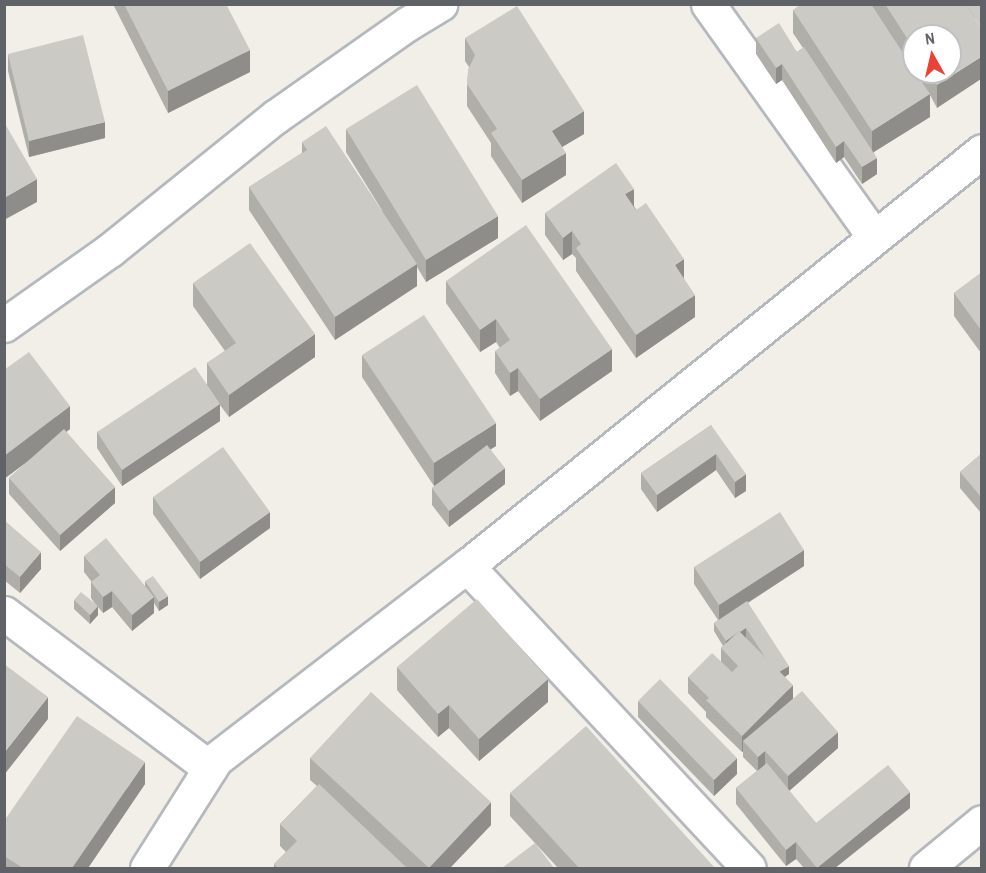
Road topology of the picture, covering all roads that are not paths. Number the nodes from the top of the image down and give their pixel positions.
1 (440, 4) edge
2 (708, 4) edge
3 (981, 151) edge
4 (874, 237) junction
5 (4, 325) edge
6 (467, 566) junction
7 (4, 613) edge
8 (210, 768) junction
9 (981, 822) edge
10 (147, 868) edge
11 (749, 868) edge
12 (927, 868) edge

1 - 5 street
2 - 4 street
3 - 4 street
4 - 6 street
6 - 8 street
6 - 11 street
7 - 8 street
8 - 10 street
9 - 12 street

